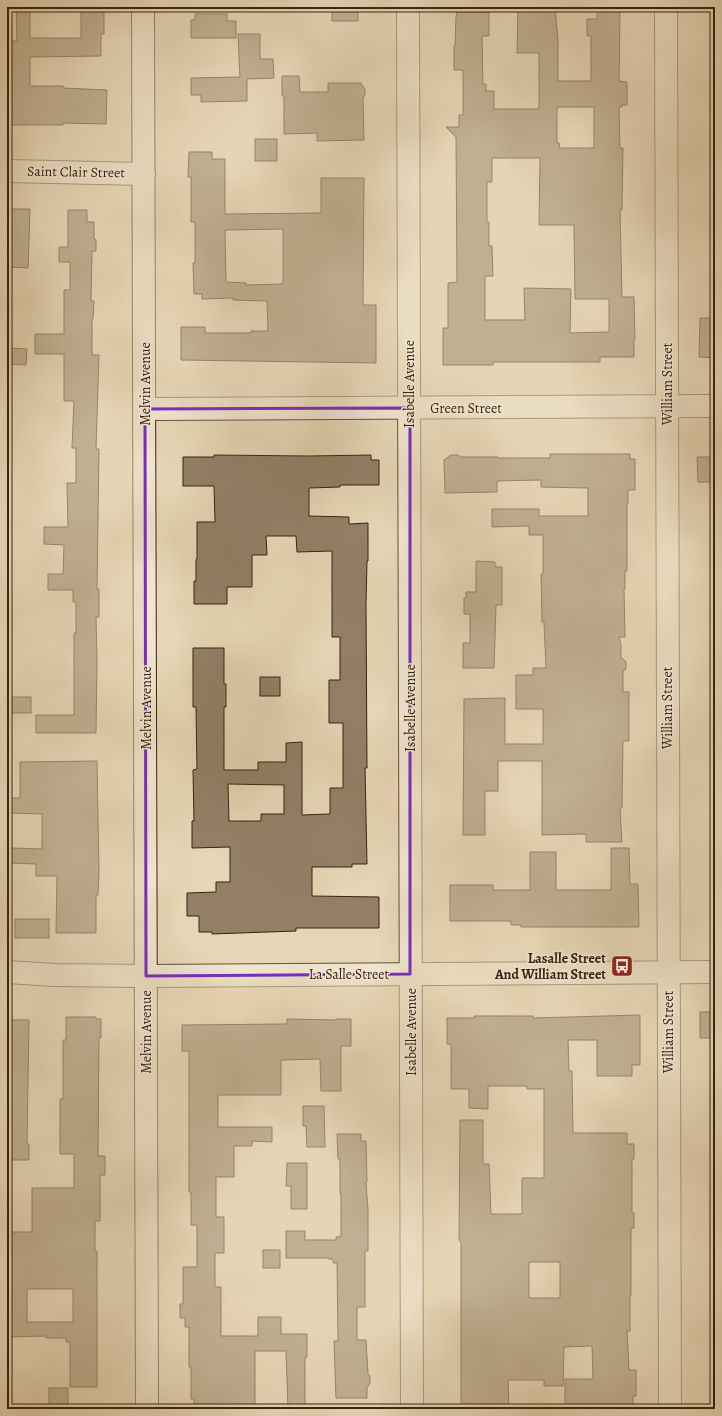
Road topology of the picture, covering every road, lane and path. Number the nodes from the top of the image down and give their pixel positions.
1 (143, 7) edge
2 (408, 7) edge
3 (666, 7) edge
4 (7, 171) edge
5 (144, 174) junction
6 (667, 406) junction
7 (715, 406) edge
8 (410, 408) junction
9 (145, 410) junction
10 (7, 972) edge
11 (668, 972) junction
12 (715, 972) edge
13 (410, 974) junction
14 (146, 976) junction
15 (147, 1409) edge
16 (412, 1409) edge
17 (670, 1409) edge

1 - 5 street, Melvin Avenue
2 - 8 street, Isabelle Avenue
3 - 6 street, William Street
4 - 5 street, Saint Clair Street
5 - 9 street, Melvin Avenue
6 - 7 street, Green Street
6 - 8 street, Green Street
6 - 11 street, William Street
8 - 9 street, Green Street
8 - 13 street, Isabelle Avenue
9 - 14 street, Melvin Avenue
10 - 14 street, La Salle Street
11 - 12 street, La Salle Street
11 - 13 street, La Salle Street
11 - 17 street, William Street
13 - 14 street, La Salle Street
13 - 16 street, Isabelle Avenue
14 - 15 street, Melvin Avenue

